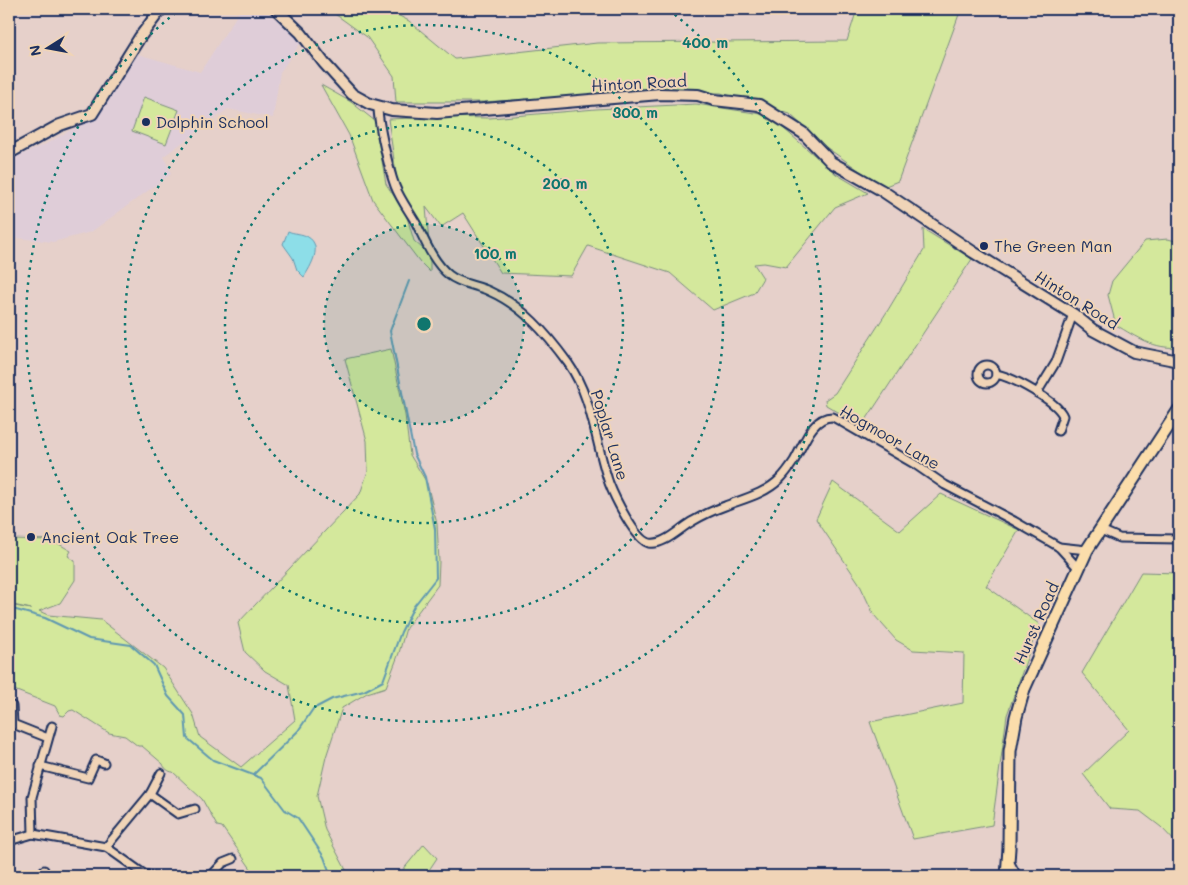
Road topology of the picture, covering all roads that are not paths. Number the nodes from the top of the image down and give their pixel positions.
1 (161, 9) edge
2 (276, 9) edge
3 (378, 107) junction
4 (9, 153) edge
5 (1073, 314) junction
6 (1179, 361) edge
7 (996, 374) dead end
8 (1036, 393) junction
9 (1179, 410) edge
10 (1058, 431) dead end
11 (1101, 530) junction
12 (1179, 539) edge
13 (650, 544) joint
14 (1059, 547) junction
15 (1088, 550) junction
16 (1078, 568) junction
17 (12, 706) dead end
18 (11, 725) edge
19 (52, 726) dead end
20 (48, 738) junction
21 (100, 762) dead end
22 (40, 766) junction
23 (161, 773) dead end
24 (88, 778) junction
25 (96, 782) dead end
26 (150, 794) junction
27 (195, 810) dead end
28 (178, 814) junction
29 (176, 822) dead end
30 (33, 834) junction
31 (9, 841) edge
32 (106, 847) junction
33 (233, 859) dead end
34 (1008, 860) junction
35 (144, 875) edge
36 (153, 876) edge
37 (211, 876) edge
38 (1007, 876) edge
39 (1017, 876) edge

1 - 4 street
2 - 3 street, Hinton Road
3 - 5 street, Hinton Road
3 - 13 street, Poplar Lane
5 - 6 street, Hinton Road
5 - 8 street
7 - 8 street
8 - 10 street
9 - 11 main road, Hurst Road
11 - 12 street
11 - 15 main road, Hurst Road
13 - 14 street, Hogmoor Lane
14 - 15 street, Hogmoor Lane
14 - 16 street, Hogmoor Lane
15 - 16 main road, Hurst Road
16 - 34 main road, Hurst Road
17 - 18 street
18 - 20 street
19 - 20 street
20 - 22 street
21 - 24 street
22 - 24 street
22 - 30 street
23 - 26 street
24 - 25 street
26 - 28 street
26 - 32 street
27 - 28 street
28 - 29 street
30 - 31 street
30 - 32 street
32 - 35 street
33 - 37 street
34 - 38 main road, Hurst Road
34 - 39 street
35 - 36 street

